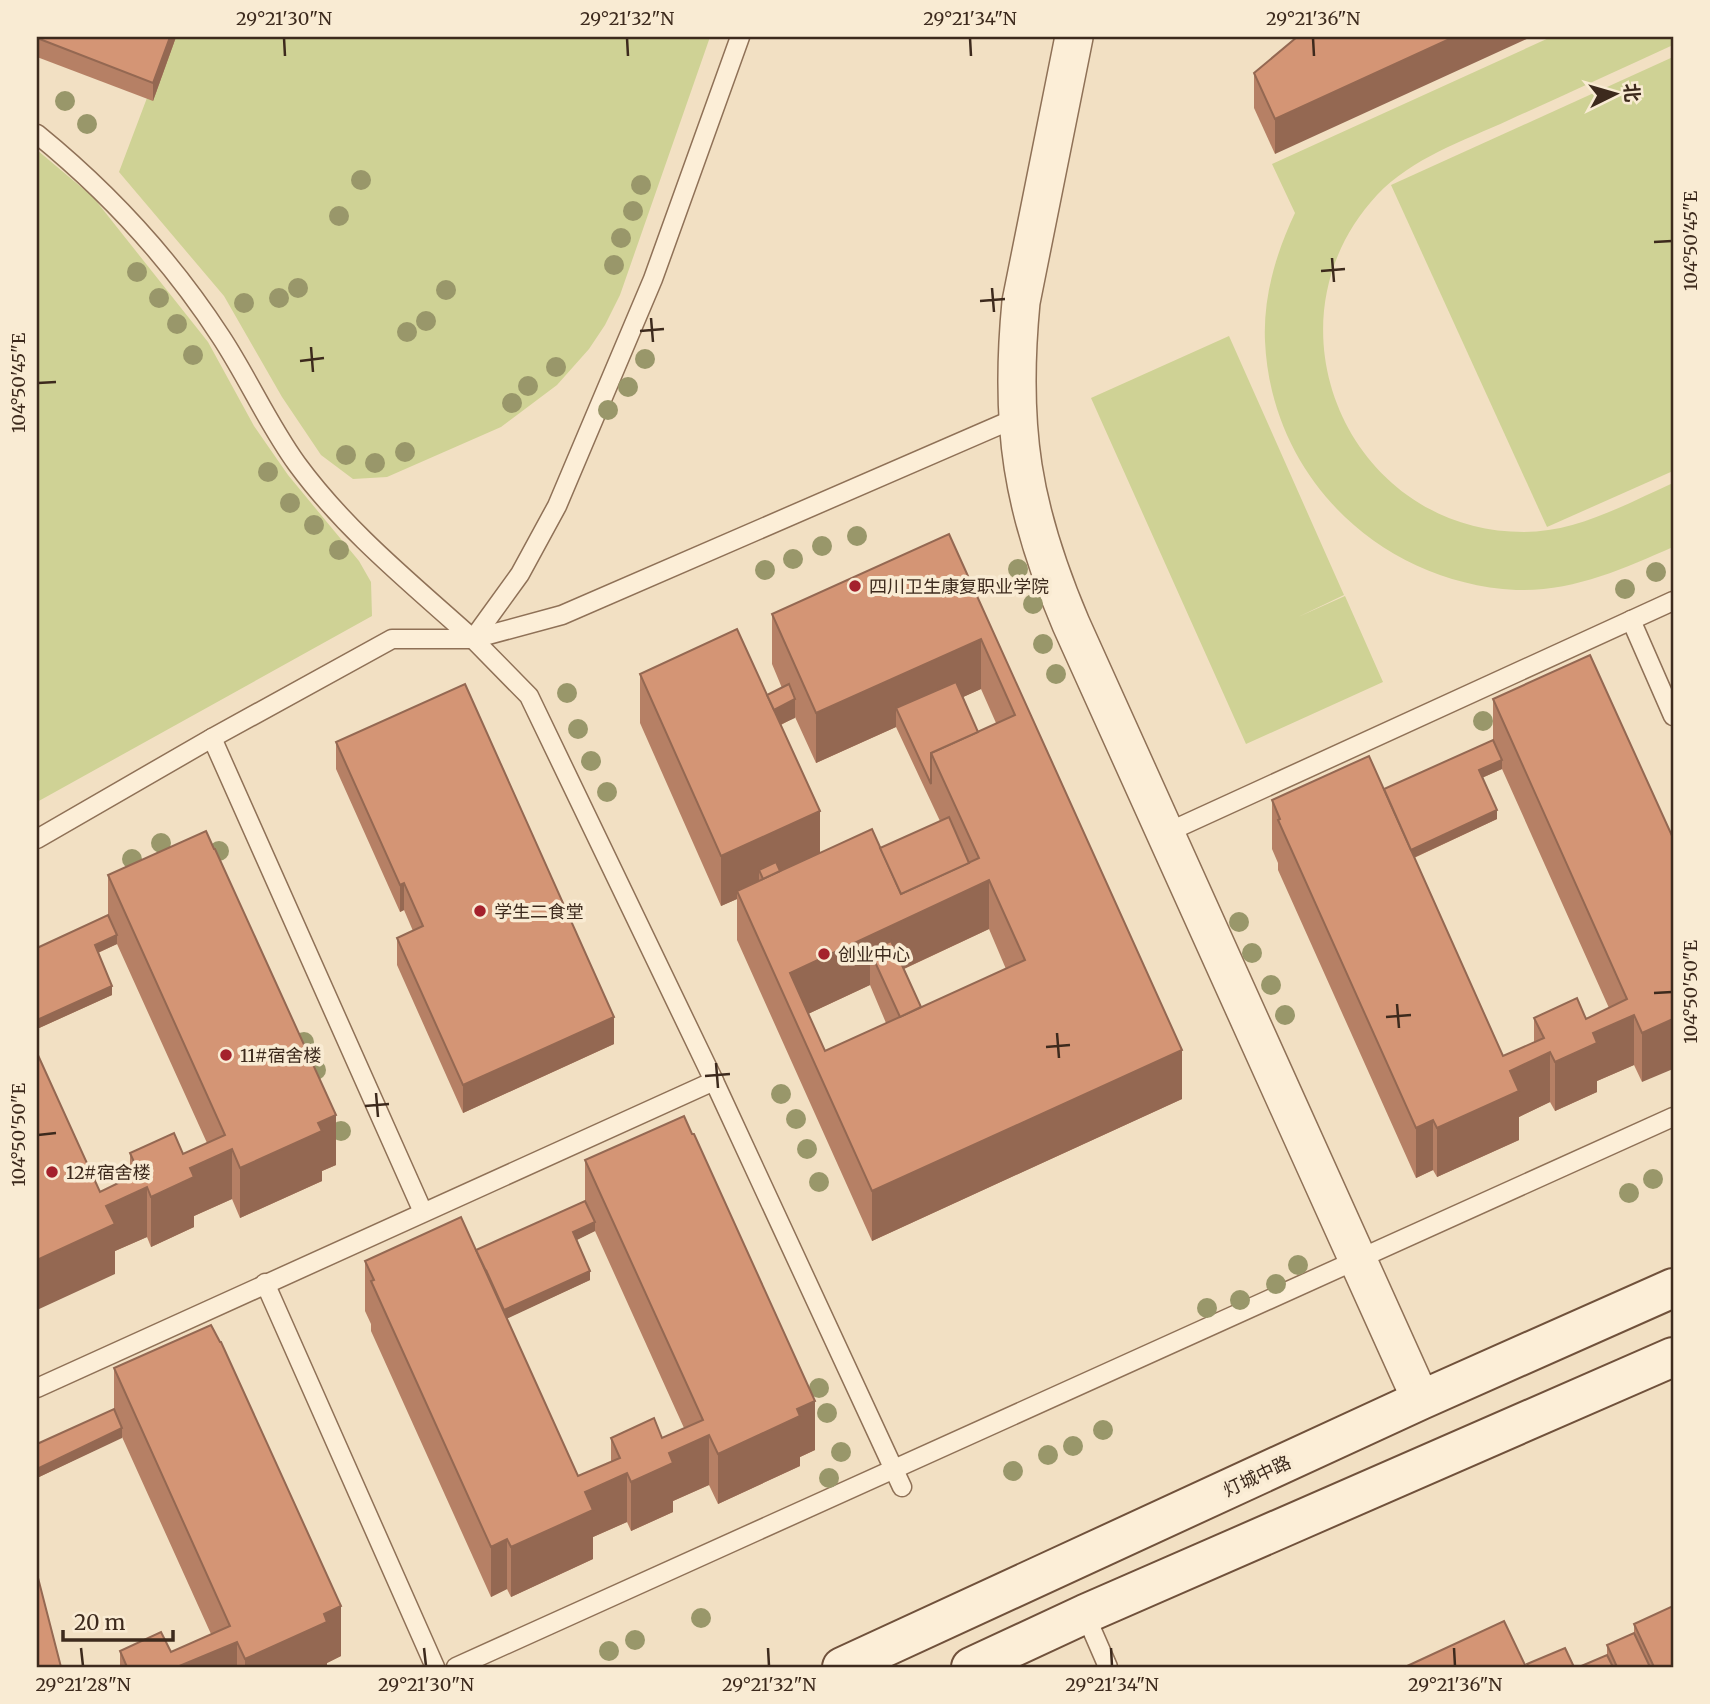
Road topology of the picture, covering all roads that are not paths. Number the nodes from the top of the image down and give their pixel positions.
1 (740, 37) edge
2 (1081, 40) edge
3 (37, 134) edge
4 (1016, 418) junction
5 (1673, 601) edge
6 (1631, 620) junction
7 (473, 639) junction
8 (1673, 716) edge
9 (212, 737) junction
10 (1166, 833) junction
11 (37, 839) edge
12 (714, 1081) junction
13 (1673, 1117) edge
14 (423, 1212) junction
15 (1358, 1260) junction
16 (265, 1283) junction
17 (1673, 1288) edge
18 (1673, 1357) edge
19 (37, 1388) edge
20 (1422, 1400) junction
21 (893, 1469) junction
22 (902, 1487) dead end
23 (1085, 1614) junction
24 (435, 1667) edge
25 (456, 1667) edge
26 (842, 1667) edge
27 (971, 1667) edge
28 (1108, 1667) edge

1 - 7 lane
2 - 4 street
3 - 7 lane
4 - 7 lane
4 - 10 street
5 - 6 lane
6 - 8 lane
6 - 10 lane
7 - 9 lane
7 - 12 lane
9 - 11 lane
9 - 14 lane
10 - 15 street
12 - 14 lane
12 - 21 lane
13 - 15 lane
14 - 16 lane
15 - 20 street
15 - 21 lane
16 - 19 lane
16 - 24 lane
17 - 20 main road, 灯城中路
18 - 23 main road
20 - 26 main road, 灯城中路
21 - 22 lane
21 - 25 lane
23 - 27 main road
23 - 28 lane

